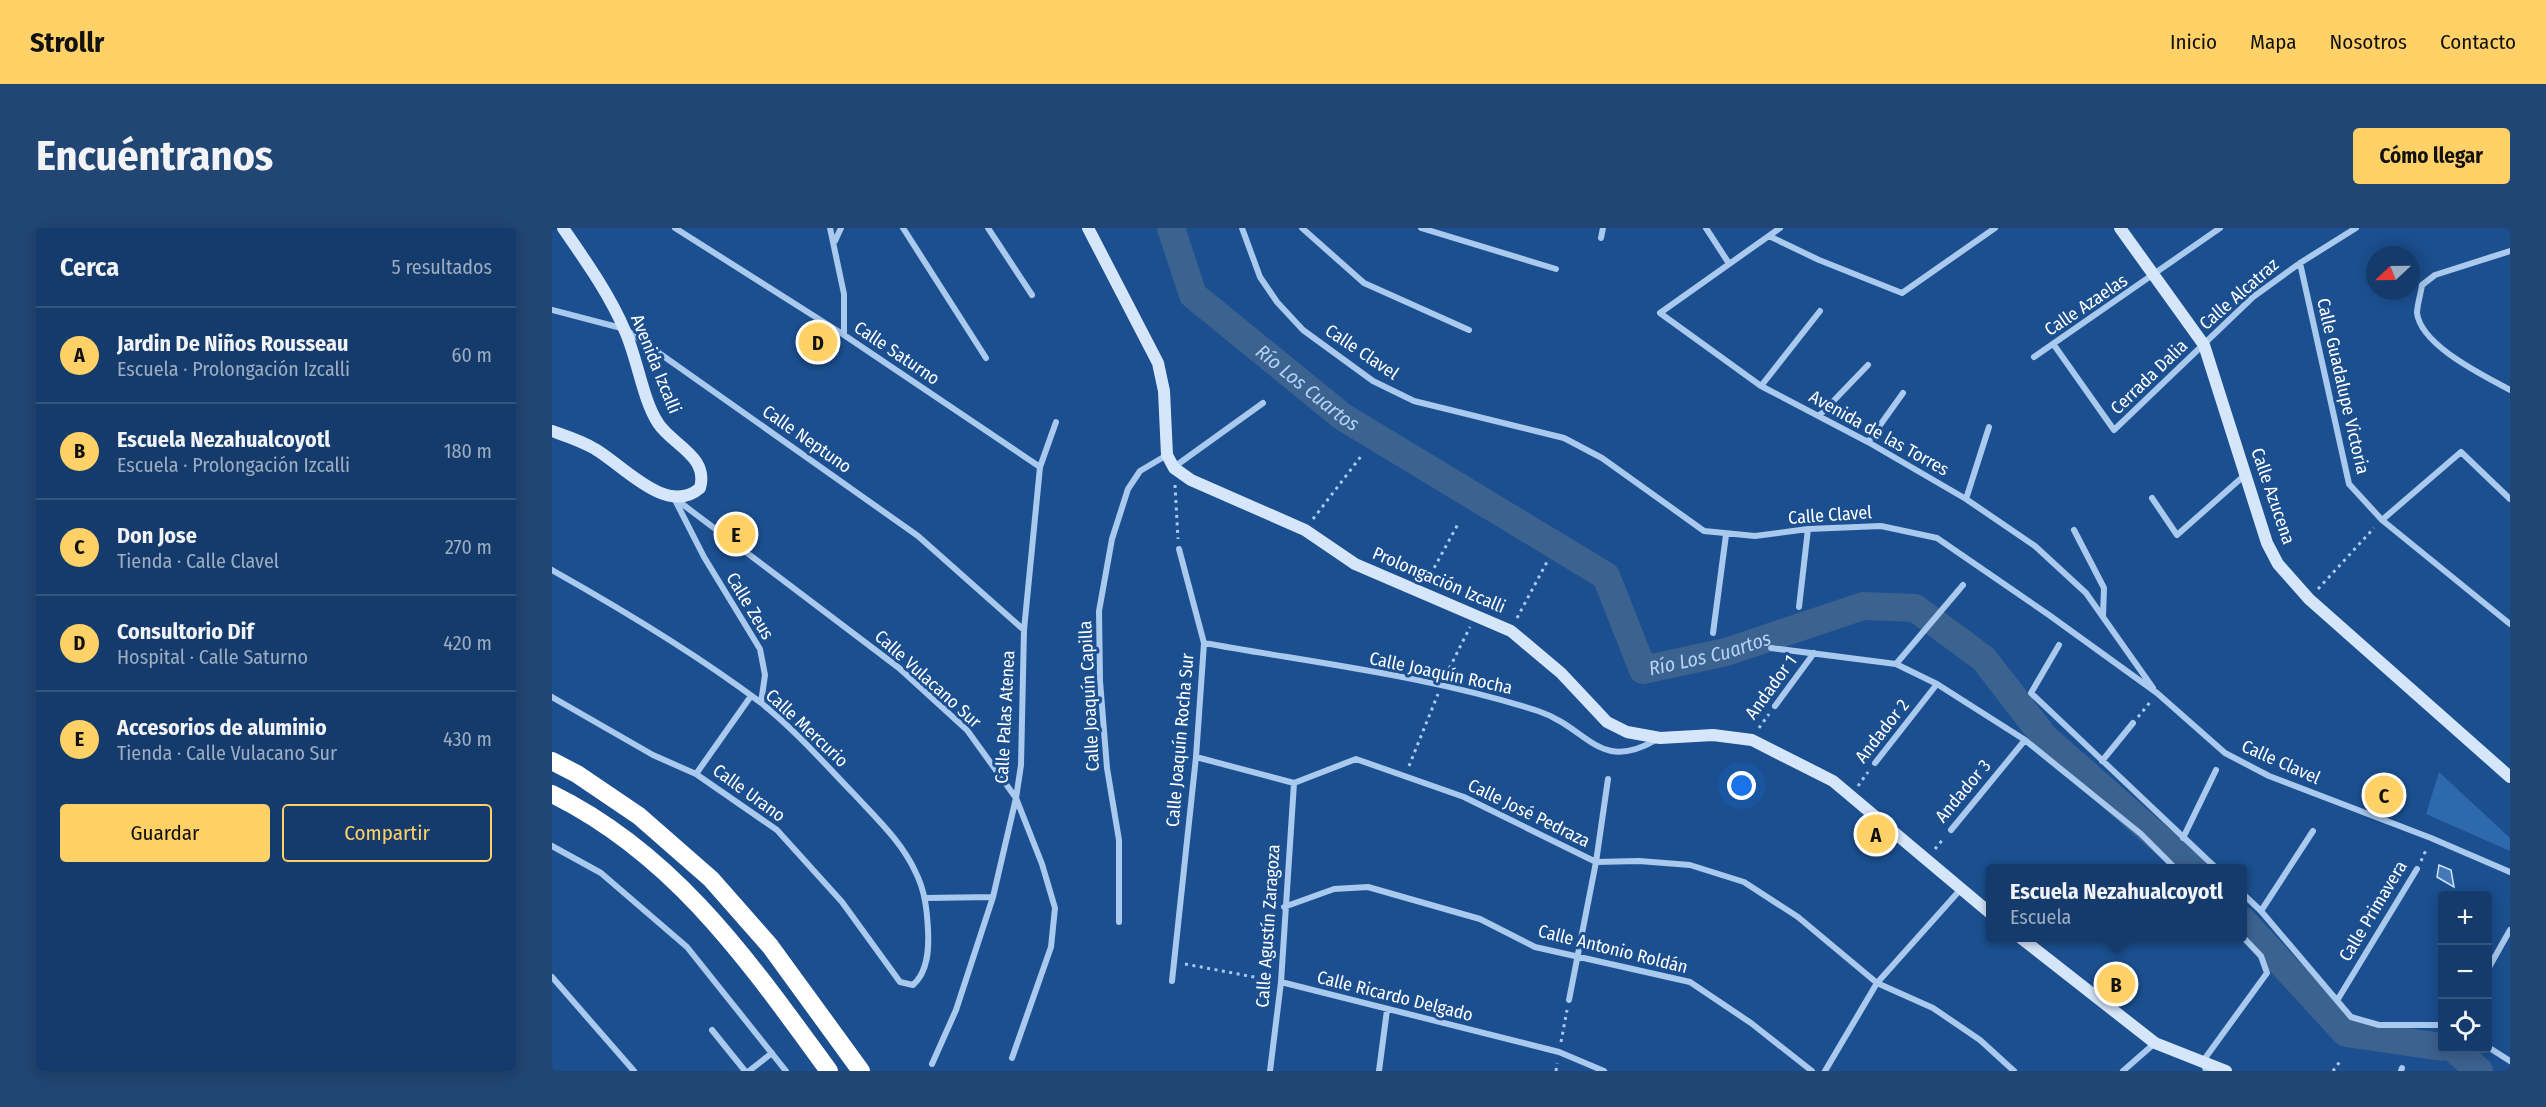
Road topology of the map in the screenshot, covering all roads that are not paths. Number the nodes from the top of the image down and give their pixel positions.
1 (563, 228) edge
2 (675, 228) edge
3 (830, 228) edge
4 (841, 228) edge
5 (903, 228) edge
6 (988, 228) edge
7 (1088, 228) edge
8 (1242, 228) edge
9 (1302, 228) edge
10 (1421, 228) edge
11 (1603, 228) edge
12 (1706, 228) edge
13 (1780, 228) edge
14 (1995, 228) edge
15 (2120, 228) edge
16 (2220, 228) edge
17 (2356, 228) edge
18 (1769, 236) junction
19 (1601, 238) dead end
20 (835, 242) junction
21 (2510, 251) edge
22 (1728, 262) junction
23 (2300, 262) junction
24 (1556, 269) dead end
25 (2155, 276) junction
26 (1032, 295) dead end
27 (552, 310) edge
28 (1820, 311) dead end
29 (625, 329) junction
30 (1469, 330) dead end
31 (844, 335) junction
32 (2054, 345) junction
33 (2204, 345) junction
34 (2034, 357) dead end
35 (986, 358) dead end
36 (1868, 365) dead end
37 (1761, 386) junction
38 (2510, 390) edge
39 (1903, 393) dead end
40 (1263, 403) dead end
41 (1819, 416) junction
42 (1056, 422) dead end
43 (1989, 427) dead end
44 (552, 430) edge
45 (1868, 442) junction
46 (1167, 455) junction
47 (1040, 467) junction
48 (1173, 468) junction
49 (2246, 474) junction
50 (673, 497) junction
51 (2152, 498) dead end
52 (1966, 499) junction
53 (2510, 500) edge
54 (2382, 520) junction
55 (1808, 530) junction
56 (2074, 530) dead end
57 (1726, 535) junction
58 (1179, 549) road end
59 (552, 570) edge
60 (1963, 585) dead end
61 (1798, 607) dead end
62 (2103, 617) junction
63 (2510, 624) edge
64 (1024, 630) junction
65 (1713, 633) dead end
66 (1204, 643) junction
67 (2059, 645) dead end
68 (1771, 648) dead end
69 (1814, 653) junction
70 (1896, 664) junction
71 (1937, 684) junction
72 (2157, 693) junction
73 (751, 696) junction
74 (552, 697) edge
75 (761, 704) junction
76 (1775, 706) road end
77 (2133, 723) road end
78 (1660, 738) junction
79 (2025, 740) junction
80 (1196, 757) junction
81 (552, 761) edge
82 (2102, 761) junction
83 (1875, 763) road end
84 (2216, 770) dead end
85 (696, 774) junction
86 (2510, 777) edge
87 (1608, 779) dead end
88 (1294, 783) junction
89 (552, 794) edge
90 (1016, 798) junction
91 (1951, 830) road end
92 (2313, 831) dead end
93 (2183, 838) junction
94 (552, 846) edge
95 (1596, 862) junction
96 (2171, 864) edge
97 (2212, 864) edge
98 (2417, 869) road end
99 (2510, 872) edge
100 (1960, 890) junction
101 (993, 897) junction
102 (926, 898) junction
103 (2247, 898) edge
104 (1284, 907) junction
105 (1986, 910) edge
106 (2261, 911) junction
107 (1119, 922) dead end
108 (2510, 930) edge
109 (2247, 941) edge
110 (2026, 942) edge
111 (1578, 959) junction
112 (2492, 961) edge
113 (552, 977) edge
114 (1172, 981) dead end
115 (1281, 982) junction
116 (1877, 983) junction
117 (913, 984) joint
118 (1569, 999) road end
119 (2338, 999) junction
120 (1387, 1010) junction
121 (2438, 1025) edge
122 (712, 1030) dead end
123 (2155, 1043) junction
124 (2492, 1050) edge
125 (772, 1053) junction
126 (1012, 1058) dead end
127 (2510, 1061) edge
128 (932, 1064) dead end
129 (2204, 1066) edge
130 (634, 1071) edge
131 (747, 1071) edge
132 (786, 1071) edge
133 (829, 1071) edge
134 (861, 1071) edge
135 (1270, 1071) edge
136 (1379, 1071) edge
137 (1604, 1071) edge
138 (1812, 1071) edge
139 (1825, 1071) edge
140 (2014, 1071) edge
141 (2123, 1071) edge
142 (2226, 1071) edge

1 - 29 street, Avenida Izcalli
2 - 31 street, Calle Saturno
3 - 20 street
4 - 20 street
5 - 35 street
6 - 26 street
7 - 46 street
8 - 57 street, Calle Clavel
9 - 30 street
10 - 24 street
11 - 19 street
12 - 22 street
13 - 18 street, Avenida de las Torres
14 - 18 street
15 - 25 street, Calle Azucena
16 - 25 street, Calle Azaelas
17 - 23 street, Calle Alcatraz
18 - 22 street, Avenida de las Torres
20 - 31 street
21 - 38 street
22 - 37 street, Avenida de las Torres
23 - 33 street, Calle Alcatraz
23 - 54 street, Calle Guadalupe Victoria
25 - 32 street, Calle Azaelas
25 - 33 street, Calle Azucena
27 - 29 street, Calle Neptuno
28 - 37 street
29 - 50 street, Avenida Izcalli
29 - 64 street, Calle Neptuno
31 - 47 street, Calle Saturno
32 - 33 street, Cerrada Dalia
32 - 34 street, Calle Azaelas
33 - 49 street, Calle Azucena
36 - 41 street
37 - 41 street, Avenida de las Torres
39 - 45 street
40 - 48 street
41 - 45 street, Avenida de las Torres
42 - 47 street, Calle Palas Atenea
43 - 52 street
44 - 50 street
45 - 52 street, Avenida de las Torres
46 - 48 street
46 - 107 street, Calle Joaquín Capilla
47 - 64 street, Calle Palas Atenea
48 - 78 street, Prolongación Izcalli
49 - 51 street
49 - 86 street, Calle Azucena
50 - 75 street, Calle Zeus
50 - 90 street, Calle Vulacano Sur
52 - 62 street, Avenida de las Torres
53 - 54 street
54 - 63 street, Calle Guadalupe Victoria
55 - 57 street, Calle Clavel
55 - 61 street
55 - 72 street, Calle Clavel
56 - 62 street
57 - 65 street
58 - 66 street, Calle Joaquín Rocha Sur
59 - 73 street, Calle Mercurio
60 - 70 street
62 - 72 street, Avenida de las Torres
64 - 90 street, Calle Palas Atenea
66 - 78 street, Calle Joaquín Rocha
66 - 80 street, Calle Joaquín Rocha Sur
67 - 82 street
68 - 69 street
69 - 70 street
69 - 76 street, Andador 1
70 - 71 street
71 - 79 street
71 - 83 street, Andador 2
72 - 99 street, Calle Clavel
73 - 75 street, Calle Mercurio
73 - 85 street
74 - 85 street, Calle Urano
75 - 102 street, Calle Mercurio
77 - 82 street
78 - 100 street, Prolongación Izcalli
79 - 91 street, Andador 3
79 - 96 street
80 - 88 street
80 - 114 street, Calle Joaquín Rocha Sur
81 - 134 highway
82 - 93 street
84 - 93 street
85 - 117 street, Calle Urano
87 - 95 street
88 - 95 street, Calle José Pedraza
88 - 104 street, Calle Agustín Zaragoza
89 - 133 highway
90 - 101 street, Calle Palas Atenea
90 - 126 street, Calle Vulacano Sur
92 - 106 street
93 - 97 street
94 - 125 street
95 - 111 street
95 - 116 street, Calle José Pedraza
98 - 119 street, Calle Primavera
100 - 105 street, Prolongación Izcalli
100 - 116 street
101 - 102 street
101 - 128 street, Calle Palas Atenea
102 - 117 street, Calle Mercurio
103 - 106 street
104 - 111 street, Calle Antonio Roldán
104 - 115 street, Calle Agustín Zaragoza
106 - 119 street
108 - 112 street
109 - 129 street
110 - 123 street
111 - 118 street
111 - 138 street, Calle Antonio Roldán
113 - 130 street
115 - 120 street, Calle Ricardo Delgado
115 - 135 street, Calle Agustín Zaragoza
116 - 139 street
116 - 140 street, Calle José Pedraza
119 - 121 street
120 - 136 street
120 - 137 street, Calle Ricardo Delgado
122 - 131 street
123 - 129 street
123 - 141 street
124 - 127 street
125 - 131 street
125 - 132 street
129 - 142 street

